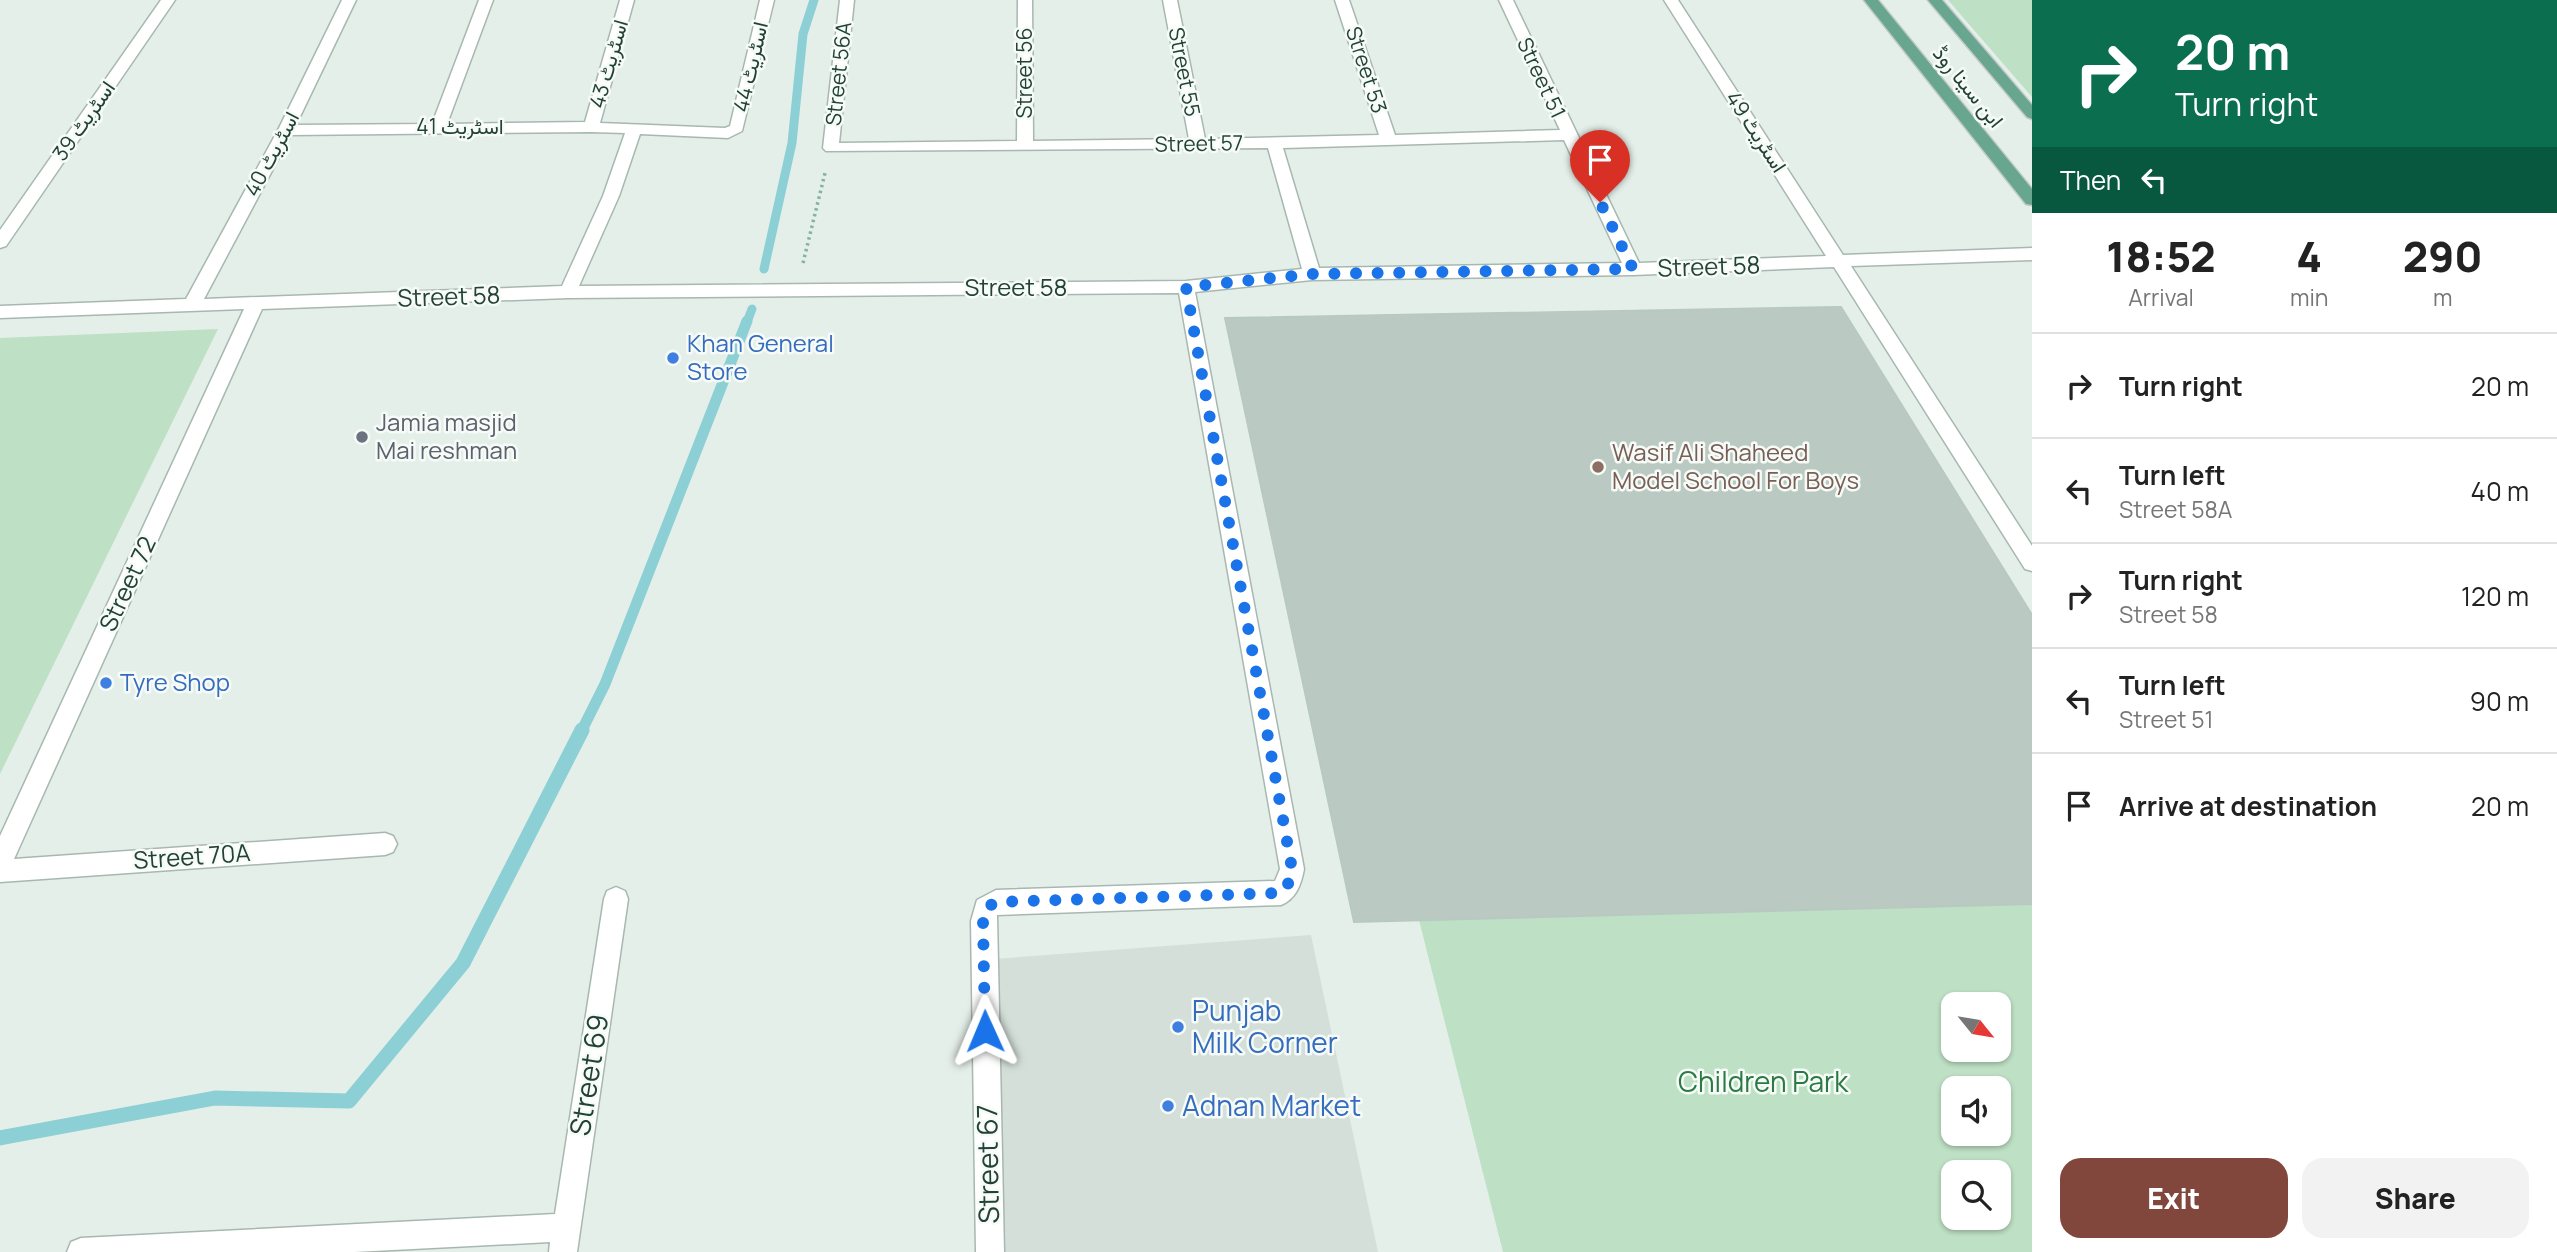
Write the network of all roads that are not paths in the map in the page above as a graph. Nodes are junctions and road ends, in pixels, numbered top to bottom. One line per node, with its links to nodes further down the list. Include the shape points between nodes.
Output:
1 (168, 0): 27 (street, اسٹریٹ 39)
2 (349, 0): 18 (street, اسٹریٹ 40)
3 (486, 0): 15 (street)
4 (627, 0): 16 (street, اسٹریٹ 43)
5 (767, 0): 19 (street, اسٹریٹ 44)
6 (847, 0): 25 (street, Street 56A)
7 (1025, 0): 24 (street, Street 56)
8 (1170, 0): 23 (street, Street 55)
9 (1342, 0): 21 (street, Street 53)
10 (1506, 0): 20 (street, Street 51)
11 (1671, 0): 29 (street, اسٹریٹ 49)
12 (1871, 0): 26 (main road, ابن سینا روڈ)
13 (1936, 0): 14 (main road, ابن سینا روڈ)
14 (2032, 114)
15 (439, 127): 16 (street, اسٹریٹ 41); 18 (street, اسٹریٹ 41)
16 (591, 127): 17 (street, اسٹریٹ 41)
17 (634, 129): 19 (street, اسٹریٹ 41); 33 (street, via 611,196)
18 (286, 130): 35 (street, اسٹریٹ 40)
19 (733, 131)
20 (1567, 135): 21 (street, Street 57); 30 (street, Street 51)
21 (1389, 141): 22 (street, Street 57)
22 (1274, 143): 23 (street, Street 57); 31 (street)
23 (1198, 144): 24 (street, Street 57)
24 (1024, 147): 25 (street, Street 57)
25 (831, 149)
26 (2032, 200)
27 (0, 242)
28 (2032, 254): 29 (street, Street 58)
29 (1841, 263): 30 (street, Street 58); 37 (street, اسٹریٹ 49)
30 (1633, 269): 31 (street, Street 58)
31 (1312, 274): 32 (street, Street 58)
32 (1186, 287): 33 (street, Street 58); 44 (street, Street 67, via 1292,869 1290,881 1281,893 996,902 986,908)
33 (568, 292): 34 (street, Street 58)
34 (255, 305): 35 (street, Street 58); 39 (street, Street 72)
35 (191, 307): 36 (street, Street 58)
36 (0, 312)
37 (2032, 563)
38 (385, 844): 40 (street, Street 70A)
39 (0, 862)
40 (0, 871)
41 (617, 899): 42 (street, Street 69)
42 (565, 1240): 43 (street)
43 (81, 1252)
44 (990, 1252)

